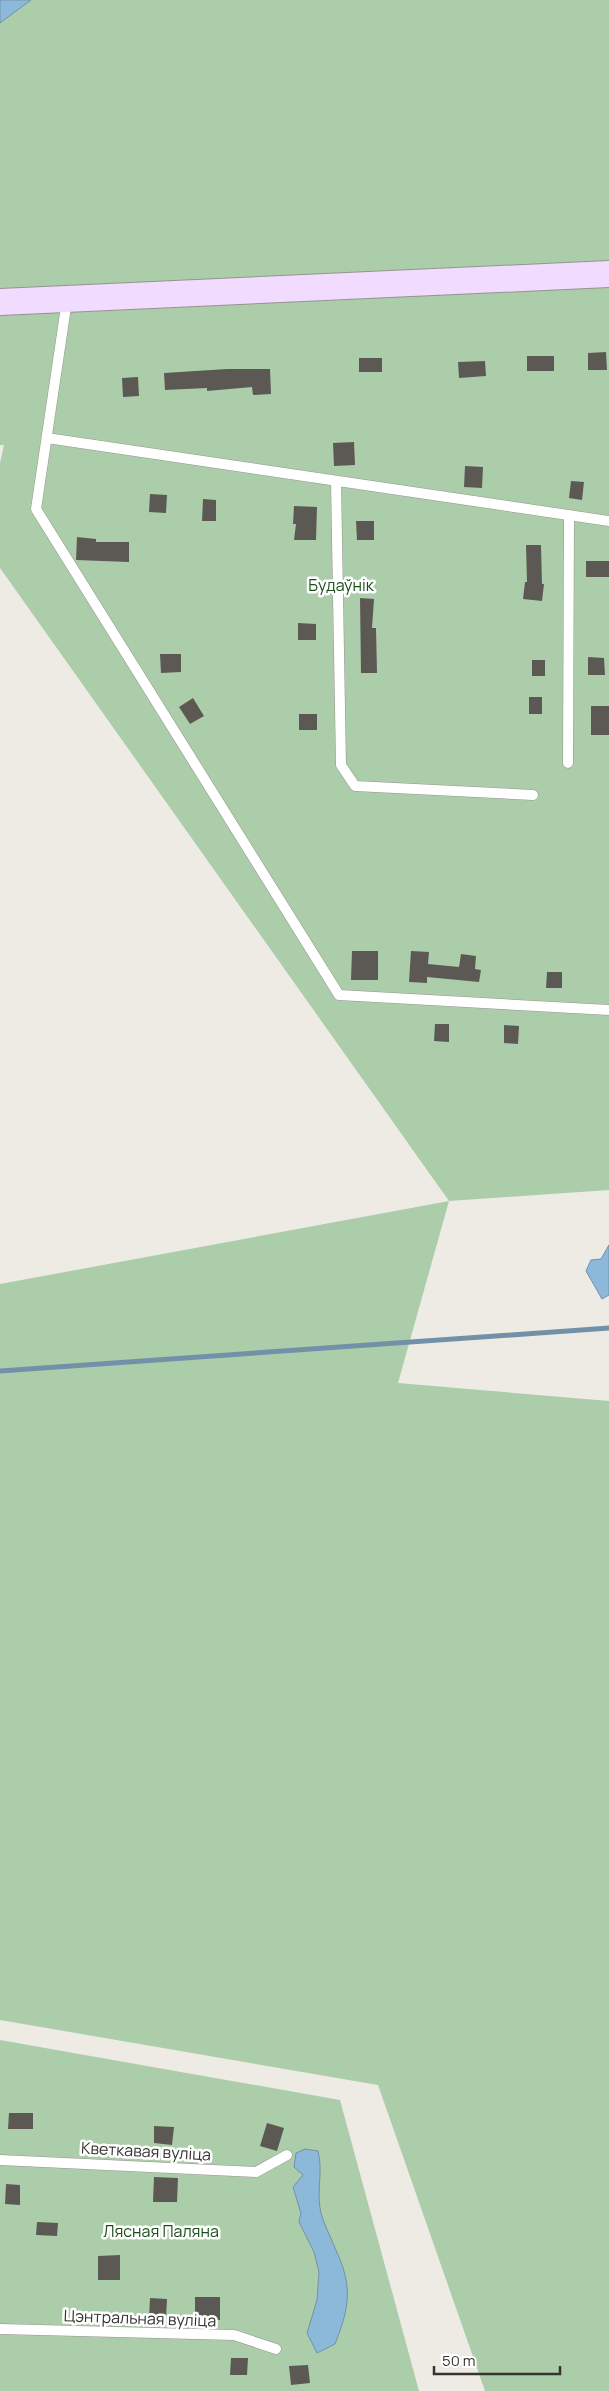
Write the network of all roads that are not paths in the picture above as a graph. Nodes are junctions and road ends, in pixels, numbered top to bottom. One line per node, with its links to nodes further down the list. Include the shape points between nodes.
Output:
1 (609, 274): 2 (street)
2 (68, 299): 3 (street); 4 (lane)
3 (0, 302)
4 (47, 438): 5 (lane); 10 (lane, via 36,508 339,995)
5 (336, 481): 6 (lane); 9 (lane, via 340,765 354,786)
6 (569, 515): 7 (lane); 8 (lane)
7 (609, 520)
8 (568, 763)
9 (533, 794)
10 (609, 1010)
11 (287, 2155): 12 (lane, Кветкавая вуліца, via 256,2172)
12 (0, 2160)
13 (0, 2329): 14 (lane, Цэнтральная вуліца, via 234,2335)
14 (276, 2349)

